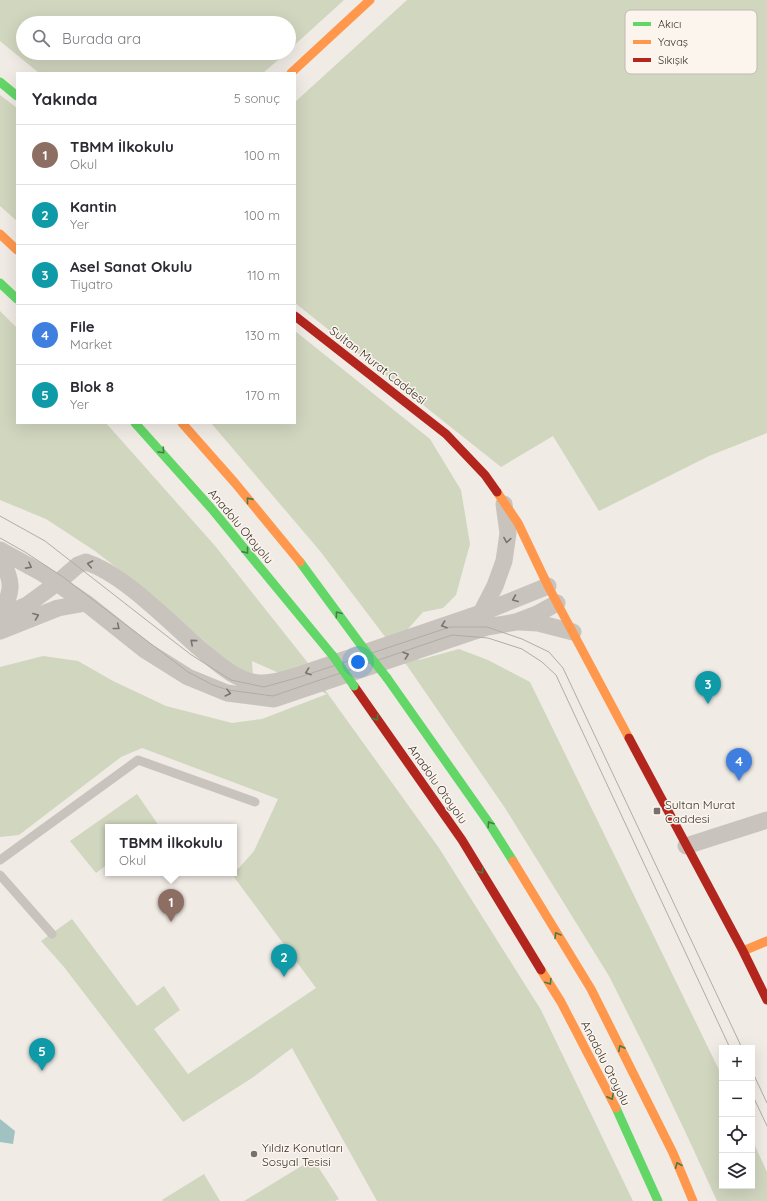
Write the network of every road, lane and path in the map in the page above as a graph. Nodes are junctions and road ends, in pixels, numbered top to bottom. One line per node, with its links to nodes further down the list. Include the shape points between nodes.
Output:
1 (370, 0): 2 (main road)
2 (292, 72)
3 (0, 82): 4 (main road)
4 (16, 95)
5 (0, 234): 6 (main road)
6 (16, 249)
7 (0, 283): 8 (main road)
8 (16, 298)
9 (296, 317): 12 (main road, Sultan Murat Caddesi, via 446,434 485,475)
10 (136, 424): 33 (main road, Anadolu Otoyolu, one-way to 33, bridge, via 226,526 333,656 462,840 561,1002 614,1104)
11 (183, 424): 34 (main road, Anadolu Otoyolu, one-way to 11, bridge, via 637,1079 591,989 490,823 387,678 299,561 235,482)
12 (503, 501): 16 (main road, Sultan Murat Caddesi, via 518,523); 19 (street, one-way to 19, via 508,533 504,561)
13 (0, 550): 15 (street, one-way to 15)
14 (0, 558): 20 (street, via 12,585)
15 (57, 583): 17 (street); 19 (street, one-way to 15, via 299,675 261,683 236,676 215,661 106,570 86,562 78,565); 20 (street, via 27,605)
16 (548, 586): 18 (main road, Sultan Murat Caddesi); 19 (street, one-way to 19)
17 (86, 603): 21 (street, one-way to 21, via 145,650 188,677 227,693 274,699 487,627); 22 (street, one-way to 17, via 58,608)
18 (557, 603): 21 (street); 23 (main road, Sultan Murat Caddesi)
19 (481, 613)
20 (0, 617)
21 (516, 622): 23 (street, via 538,623)
22 (0, 631)
23 (573, 632): 26 (main road, Sultan Murat Caddesi)
24 (255, 802): 27 (lane, via 138,760)
25 (767, 820): 26 (street)
26 (686, 846): 31 (main road)
27 (0, 860)
28 (0, 875): 29 (lane)
29 (52, 934)
30 (767, 941): 31 (main road)
31 (743, 951): 32 (main road)
32 (767, 1000)
33 (658, 1201)
34 (693, 1201)

